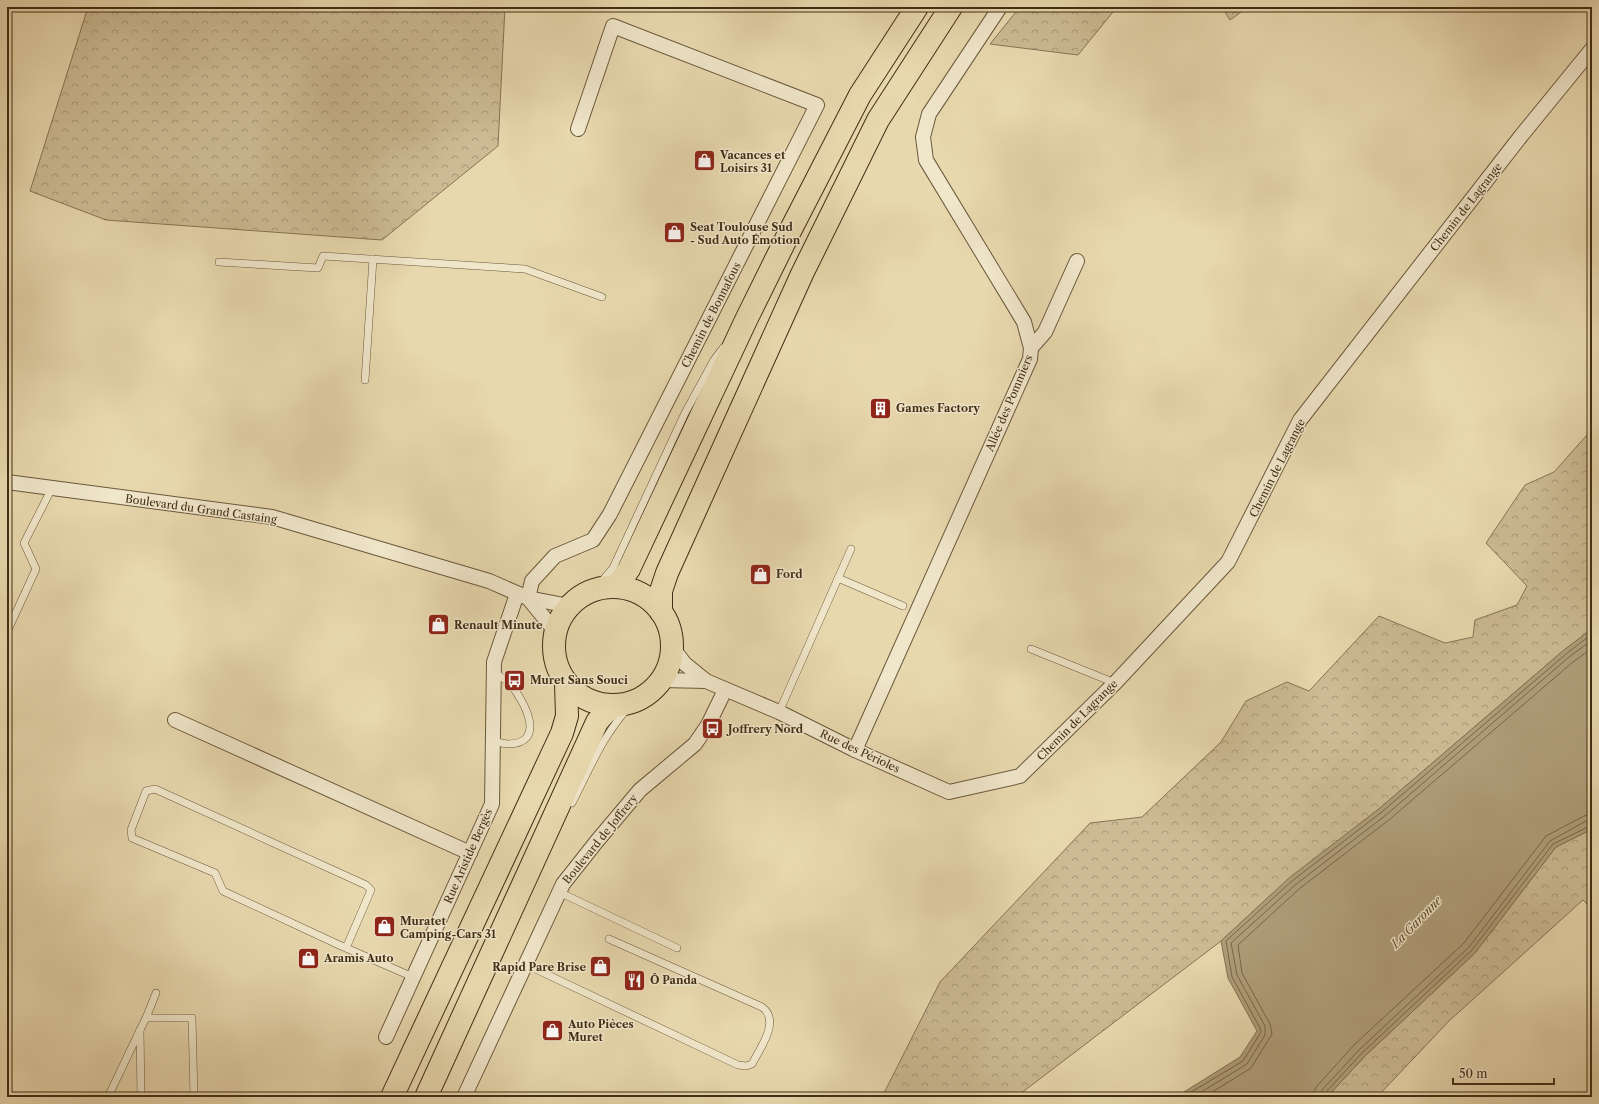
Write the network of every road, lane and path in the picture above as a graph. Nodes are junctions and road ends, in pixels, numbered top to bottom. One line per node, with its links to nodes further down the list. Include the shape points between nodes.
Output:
1 (917, 7): 10 (main road, via 860,95)
2 (951, 7): 22 (main road, via 878,120 802,274 667,572 661,591)
3 (1000, 7): 11 (street, Allée des Pommiers, via 929,114 923,137 926,160 1024,322)
4 (1592, 49): 31 (street, Chemin de Lagrange, via 1300,420 1228,562)
5 (578, 129): 19 (street, Chemin de Bonnafous, via 613,26 817,105 610,514 593,540 555,556 532,581)
6 (373, 259): 8 (lane, via 323,256 318,268); 9 (lane, via 524,269); 12 (lane)
7 (1077, 261): 11 (street, via 1045,332)
8 (219, 262)
9 (602, 297)
10 (747, 318): 17 (main road, via 629,568 620,582); 18 (lane, via 714,360 685,413 613,568)
11 (1031, 348): 37 (street, Allée des Pommiers, via 1030,359)
12 (365, 380)
13 (7, 482): 14 (street, Boulevard du Grand Castaing)
14 (52, 488): 19 (street, Boulevard du Grand Castaing, via 272,518 490,581); 24 (lane, via 24,543 36,569)
15 (851, 549): 16 (lane)
16 (838, 578): 21 (lane); 34 (lane)
17 (613, 587): 18 (main road); 22 (main road, via 640,594)
18 (591, 592): 20 (main road)
19 (523, 596): 20 (street, Boulevard du Grand Castaing); 23 (street, Boulevard du Grand Castaing); 27 (street, Rue Aristide Bergès, via 494,662)
20 (569, 606): 23 (main road)
21 (903, 606)
22 (661, 612): 25 (main road, via 671,635)
23 (555, 631): 30 (main road, via 553,649 557,667)
24 (7, 632)
25 (672, 647): 28 (main road); 29 (street, Rue des Périoles, via 685,664)
26 (1031, 649): 31 (lane)
27 (493, 673): 36 (street, Rue Aristide Bergès); 36 (lane, via 504,678 512,686 531,724 529,736 522,741 508,744)
28 (662, 680): 29 (street, Rue des Périoles); 33 (main road, via 649,693)
29 (706, 681): 32 (street, Rue des Périoles)
30 (566, 683): 33 (main road, via 580,696 596,703); 56 (main road, via 567,716 562,733)
31 (1115, 683): 38 (street, Chemin de Lagrange, via 1020,776)
32 (725, 690): 34 (street, Rue des Périoles); 43 (street, Boulevard de Joffrery, via 708,725 695,744 640,790)
33 (624, 704): 39 (lane); 41 (main road, via 604,714 597,722)
34 (779, 712): 37 (street, Rue des Périoles)
35 (175, 720): 42 (street)
36 (493, 741): 42 (street, Rue Aristide Bergès, via 492,804)
37 (856, 750): 38 (street, Rue des Périoles)
38 (949, 792)
39 (567, 812)
40 (559, 824): 41 (lane)
41 (543, 839): 57 (main road)
42 (470, 853): 48 (street, Rue Aristide Bergès)
43 (559, 892): 46 (lane); 47 (street, Boulevard de Joffrery)
44 (609, 938): 47 (lane, via 762,1007 768,1012 771,1021 768,1031 752,1064 738,1065)
45 (346, 948): 45 (lane, via 222,891 215,873 132,838 131,830 146,792 155,789 366,885 371,890); 48 (lane)
46 (677, 948)
47 (526, 964): 58 (street, Boulevard de Joffrery)
48 (413, 977): 52 (street, Rue Aristide Bergès)
49 (156, 993): 50 (lane)
50 (146, 1018): 51 (lane); 55 (lane, via 192,1018)
51 (140, 1030): 53 (lane); 54 (lane)
52 (386, 1037)
53 (108, 1097)
54 (141, 1097)
55 (194, 1097)
56 (392, 1097)
57 (426, 1097)
58 (464, 1097)

